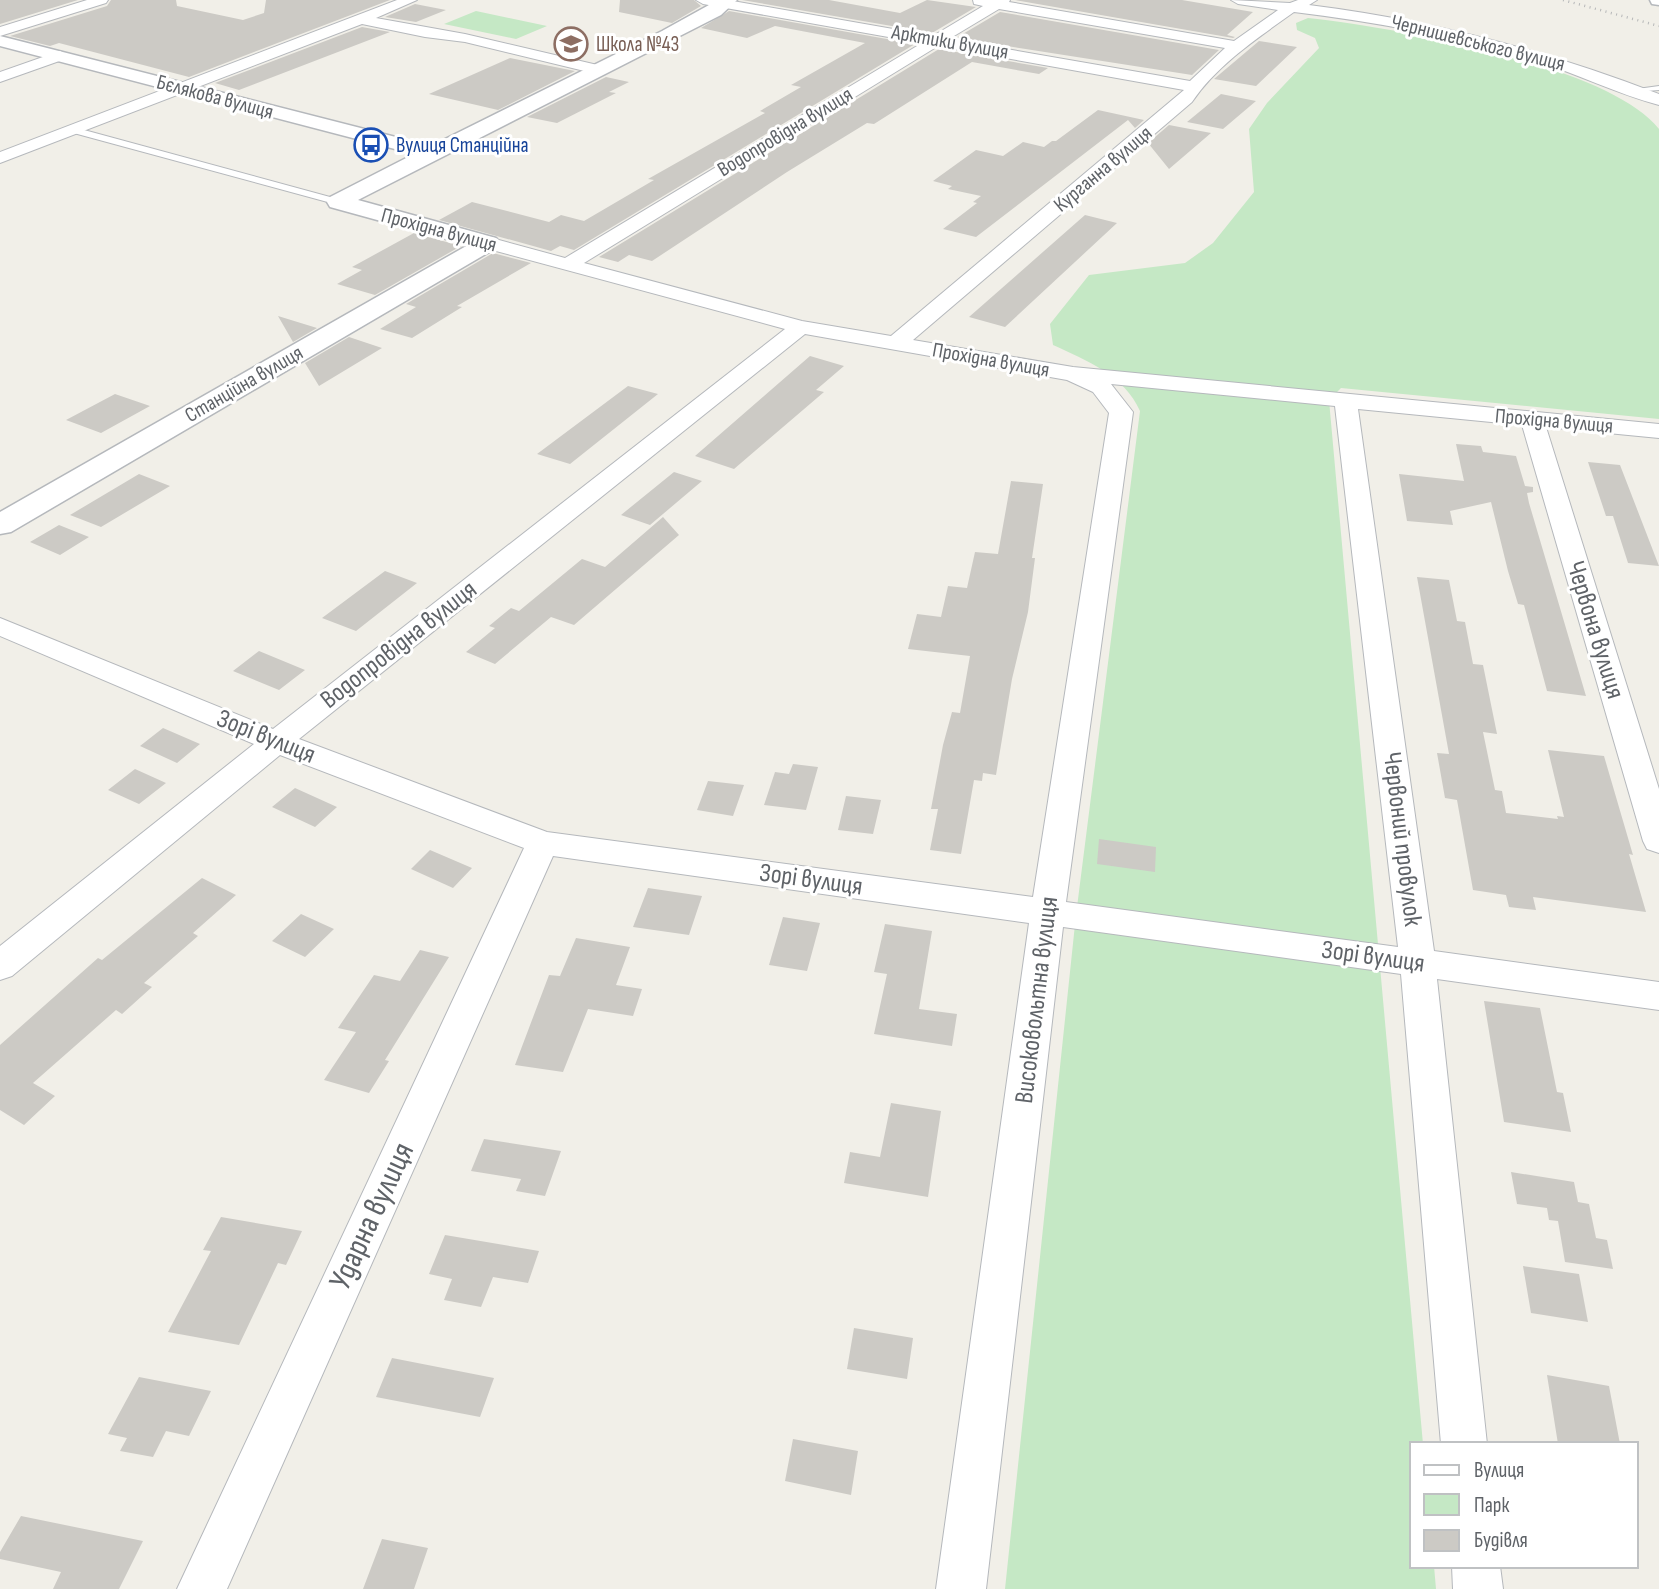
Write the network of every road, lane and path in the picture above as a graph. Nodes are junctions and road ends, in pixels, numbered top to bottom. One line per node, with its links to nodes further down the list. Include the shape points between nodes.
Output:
1 (101, 0): 11 (street)
2 (410, 0): 10 (street)
3 (703, 0): 7 (street, Арктики вулиця)
4 (971, 0): 8 (street)
5 (1238, 0): 9 (street, Чернишевського вулиця)
6 (1310, 0): 9 (street, Курганна вулиця)
7 (727, 2): 12 (street, Арктики вулиця); 16 (street)
8 (999, 2): 12 (street, Водопровідна вулиця); 14 (street)
9 (1290, 8): 14 (street, Курганна вулиця); 21 (street, Чернишевського вулиця, via 1464,35 1546,57)
10 (360, 19): 16 (street, via 478,40); 19 (street)
11 (0, 32)
12 (938, 40): 18 (street, Арктики вулиця); 28 (street, Водопровідна вулиця)
13 (0, 41): 15 (street, Бєлякова вулиця)
14 (1237, 46): 18 (street, Курганна вулиця)
15 (60, 56): 17 (street); 19 (street, Бєлякова вулиця)
16 (601, 70): 24 (street)
17 (0, 77)
18 (1196, 87): 30 (street, Курганна вулиця)
19 (181, 88): 23 (street); 24 (street, Бєлякова вулиця)
20 (1659, 88): 21 (lane)
21 (1634, 90): 22 (street, Чернишевського вулиця)
22 (1659, 100)
23 (73, 130): 25 (street); 26 (lane)
24 (431, 152): 26 (street)
25 (0, 158)
26 (338, 202): 27 (street, Прохідна вулиця)
27 (488, 243): 28 (street, Прохідна вулиця); 37 (street, Станційна вулиця)
28 (568, 264): 29 (street, Прохідна вулиця)
29 (801, 327): 30 (street, Прохідна вулиця); 39 (street, Водопровідна вулиця)
30 (896, 344): 31 (street, Прохідна вулиця)
31 (1073, 374): 32 (street, Прохідна вулиця); 34 (street, via 1101,387)
32 (1197, 387): 33 (street, Прохідна вулиця); 34 (street, via 1167,390)
33 (1346, 402): 35 (street, Прохідна вулиця); 43 (street, Червоний провулок)
34 (1121, 412): 42 (street, Високовольтна вулиця)
35 (1532, 419): 36 (street, Прохідна вулиця); 40 (street, Червона вулиця)
36 (1659, 431)
37 (0, 525)
38 (0, 626): 39 (street, Зорі вулиця)
39 (276, 742): 41 (street, Зорі вулиця); 44 (street, Водопровідна вулиця)
40 (1659, 841)
41 (543, 843): 42 (street, Зорі вулиця); 48 (street, Ударна вулиця)
42 (1048, 912): 43 (street, Зорі вулиця); 49 (street, Високовольтна вулиця)
43 (1418, 963): 45 (street, Зорі вулиця); 46 (street, Червоний провулок)
44 (0, 966)
45 (1659, 996)
46 (1464, 1442)
47 (1476, 1568): 50 (street)
48 (202, 1589)
49 (961, 1589)
50 (1478, 1589)

